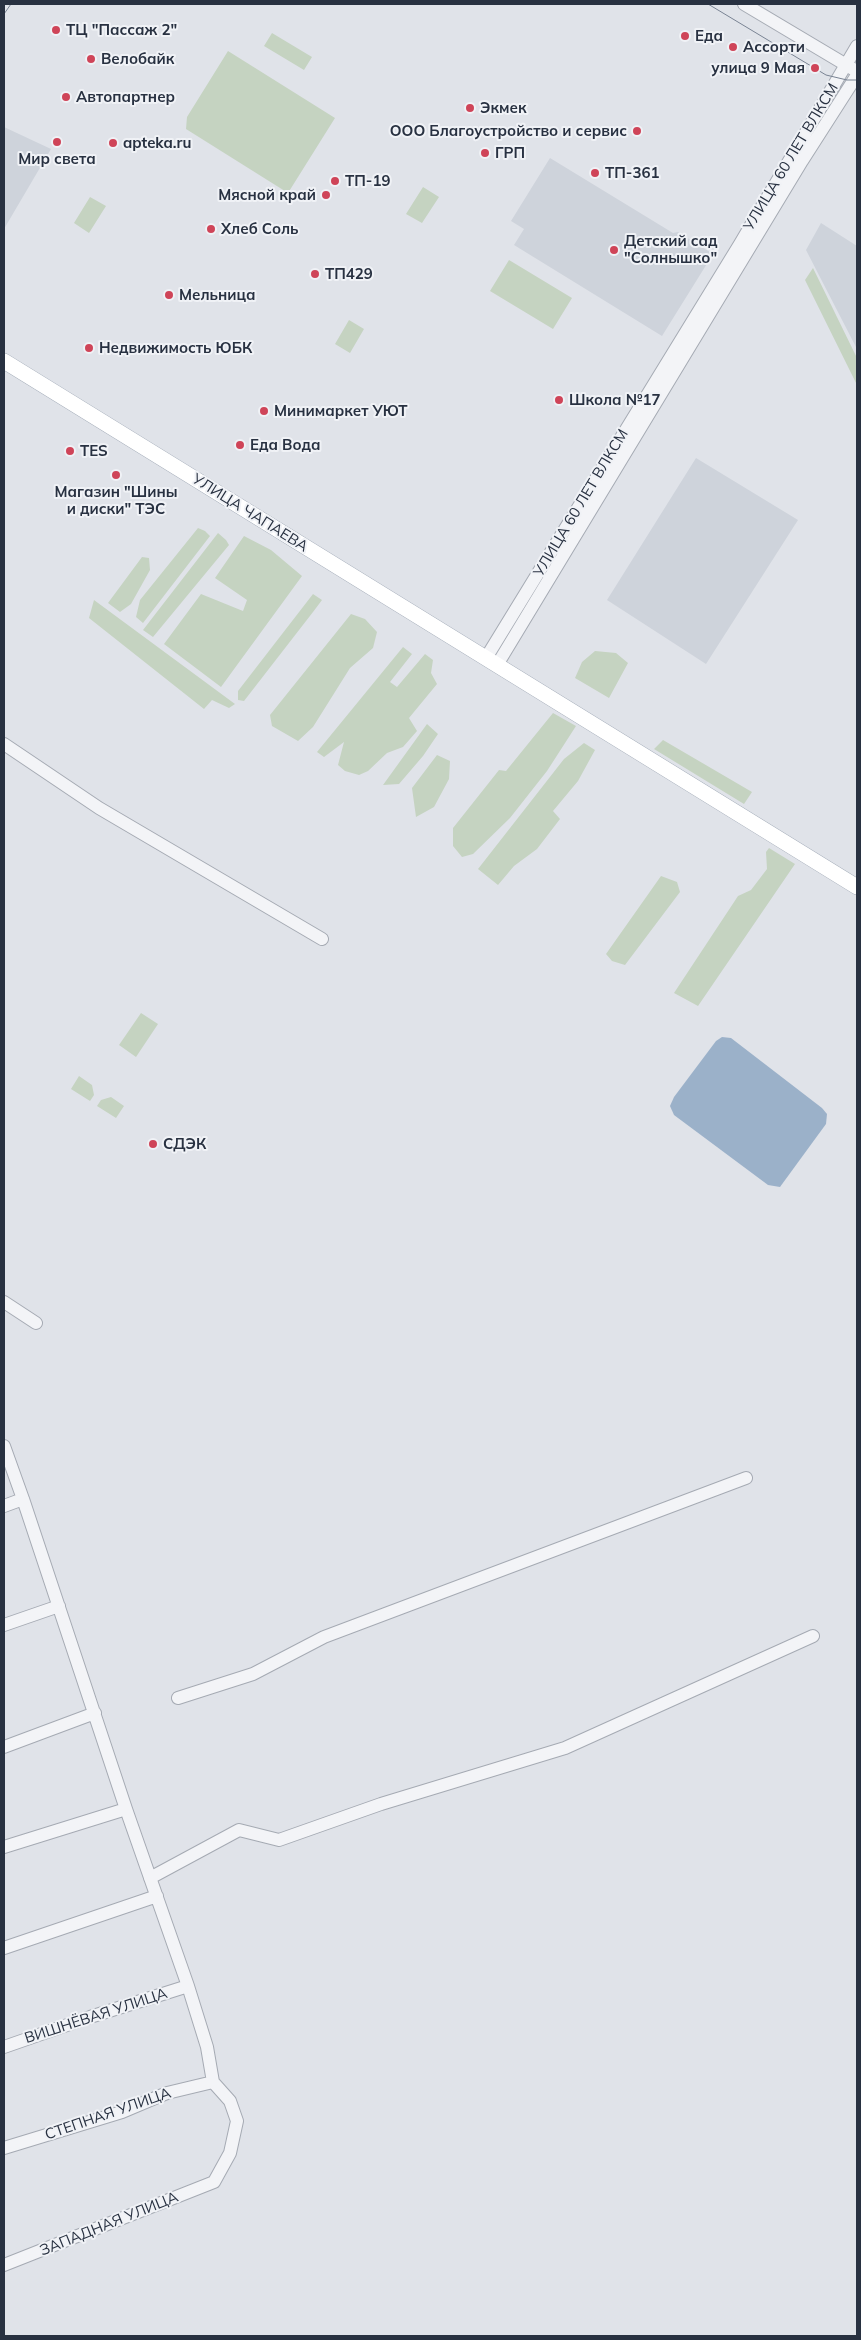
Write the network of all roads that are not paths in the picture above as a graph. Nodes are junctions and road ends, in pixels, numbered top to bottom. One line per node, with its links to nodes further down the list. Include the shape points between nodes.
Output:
1 (744, 4): 3 (street)
2 (857, 46): 3 (street, УЛИЦА 60 ЛЕТ ВЛКСМ)
3 (854, 70): 5 (street, УЛИЦА 60 ЛЕТ ВЛКСМ, via 795,172)
4 (4, 361): 5 (main road, УЛИЦА ЧАПАЕВА)
5 (491, 662): 7 (main road, УЛИЦА ЧАПАЕВА)
6 (4, 744): 8 (street, via 99,808)
7 (857, 887)
8 (322, 939)
9 (4, 1302): 10 (street)
10 (36, 1323)
11 (4, 1446): 13 (street)
12 (746, 1478): 18 (street, via 324,1637 253,1674)
13 (24, 1499): 14 (street); 15 (street)
14 (4, 1506)
15 (59, 1606): 16 (street); 19 (street)
16 (4, 1625)
17 (813, 1636): 23 (street, via 565,1748 381,1804 279,1840 239,1830)
18 (178, 1698)
19 (95, 1713): 20 (street); 21 (street)
20 (4, 1747)
21 (126, 1809): 22 (street); 23 (street)
22 (4, 1847)
23 (150, 1878): 24 (street)
24 (157, 1896): 25 (street); 26 (street)
25 (4, 1948)
26 (188, 1986): 27 (street, ВИШНЁВАЯ УЛИЦА); 28 (street, via 208,2047)
27 (4, 2047)
28 (213, 2082): 29 (street, СТЕПНАЯ УЛИЦА, via 167,2093 122,2112); 30 (street, ЗАПАДНАЯ УЛИЦА, via 230,2101 237,2121 230,2152 214,2182)
29 (4, 2148)
30 (4, 2265)

